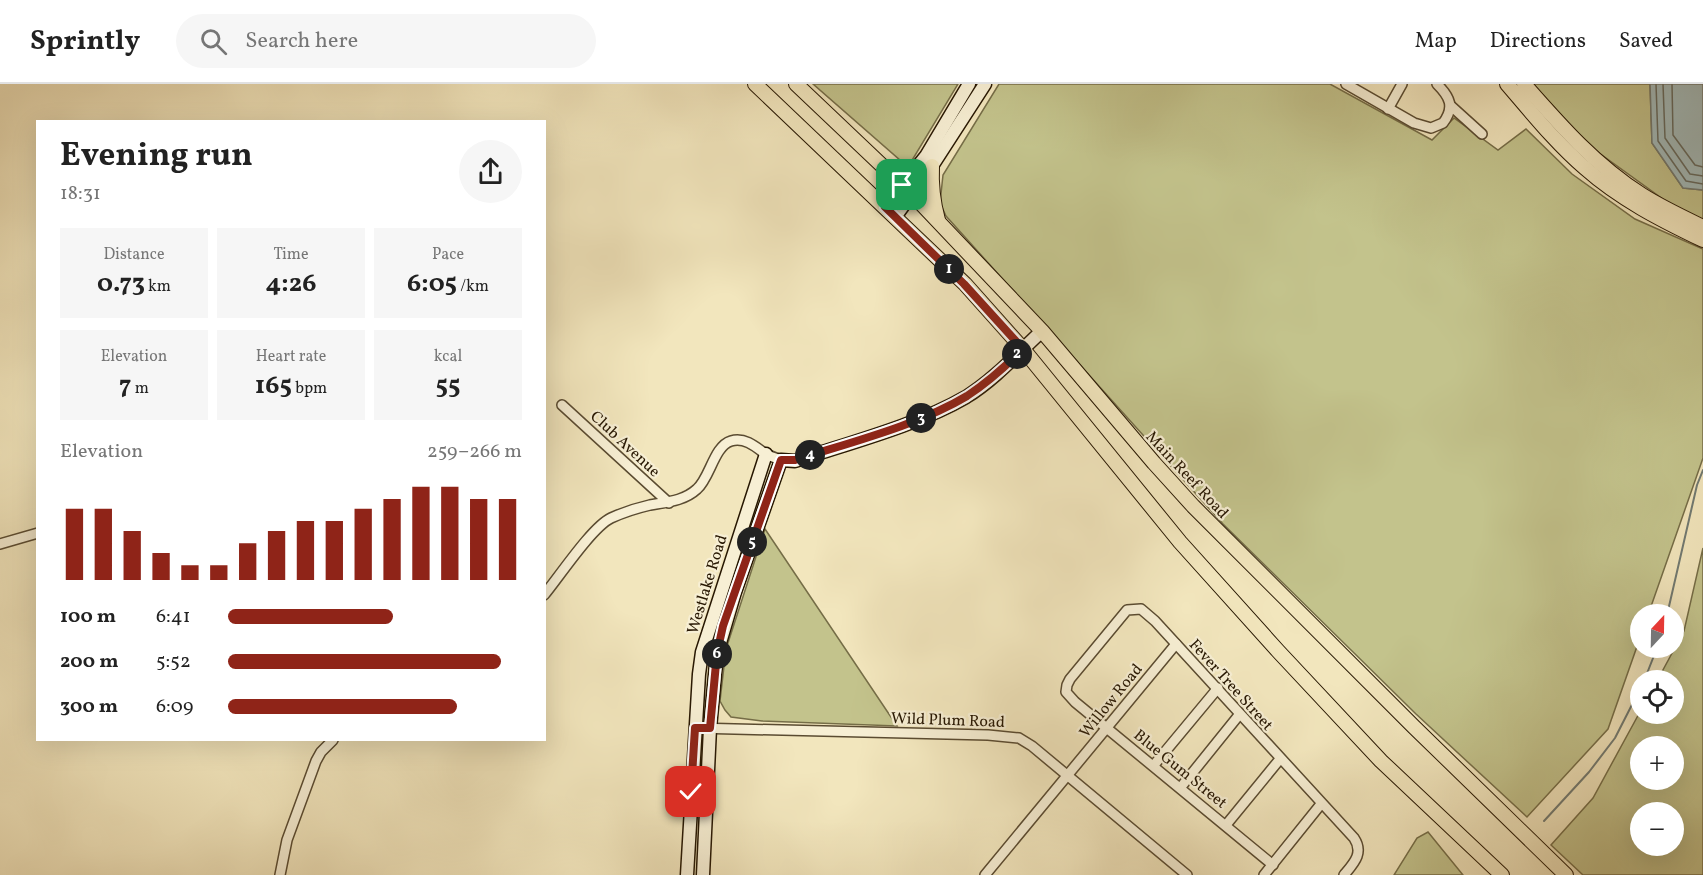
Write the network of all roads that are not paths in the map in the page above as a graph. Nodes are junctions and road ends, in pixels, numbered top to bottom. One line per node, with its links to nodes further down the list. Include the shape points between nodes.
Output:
1 (755, 84): 18 (main road)
2 (796, 84): 16 (main road, Main Reef Road)
3 (969, 84): 16 (street, via 926,156)
4 (985, 84): 15 (street)
5 (1346, 84): 13 (street)
6 (1402, 84): 13 (street)
7 (1437, 84): 11 (street)
8 (1454, 84): 11 (street)
9 (1507, 84): 21 (main road, via 1586,169 1626,199)
10 (1524, 84): 20 (main road, via 1578,144 1615,176)
11 (1445, 92): 12 (street)
12 (1451, 106): 13 (street, via 1443,123 1431,128); 14 (street)
13 (1388, 109)
14 (1482, 134)
15 (932, 166): 17 (street); 19 (main road, via 933,204)
16 (902, 185): 17 (main road, Main Reef Road); 18 (street)
17 (913, 195): 18 (street); 19 (main road, Main Reef Road)
18 (890, 212): 23 (main road)
19 (938, 221): 22 (main road, Main Reef Road)
20 (1703, 227)
21 (1703, 240)
22 (1042, 331): 23 (street); 54 (main road, Main Reef Road, via 1193,506)
23 (1023, 349): 26 (street, via 979,388 950,405 818,453); 53 (main road, via 1180,542 1278,651 1381,760)
24 (562, 405): 27 (street, Club Avenue)
25 (766, 454): 26 (street); 27 (street, via 755,445 731,441 723,446 699,488); 35 (street, Westlake Road, via 702,652)
26 (781, 460): 36 (street, via 723,626)
27 (669, 503): 30 (street, via 649,505 606,521)
28 (36, 533): 29 (street)
29 (0, 544)
30 (546, 590)
31 (1176, 644): 32 (street, Fever Tree Street); 33 (street, Fever Tree Street, via 1144,611 1127,610 1068,682); 37 (street, Willow Road)
32 (1218, 688): 34 (street, Fever Tree Street); 40 (street)
33 (1068, 696): 37 (street, Blue Gum Street)
34 (1239, 715): 39 (street, Fever Tree Street); 42 (street)
35 (695, 728): 36 (street, Wild Plum Road); 47 (street, Westlake Road)
36 (710, 728): 41 (street, Wild Plum Road, via 1013,737 1032,746); 48 (street)
37 (1106, 728): 40 (street, Blue Gum Street); 41 (street, Willow Road)
38 (332, 741): 46 (street, via 316,761 287,840)
39 (1280, 759): 43 (street, Fever Tree Street); 44 (street)
40 (1154, 765): 42 (street, Blue Gum Street)
41 (1068, 776): 49 (street, Willow Road); 50 (street, Wild Plum Road)
42 (1181, 787): 44 (street, Blue Gum Street)
43 (1321, 804): 45 (street); 52 (street, Fever Tree Street, via 1358,845 1358,856)
44 (1226, 825): 45 (street, Blue Gum Street)
45 (1273, 865): 51 (street)
46 (280, 875)
47 (687, 875)
48 (703, 875)
49 (985, 875)
50 (1187, 875)
51 (1264, 875)
52 (1344, 875)
53 (1502, 875)
54 (1566, 875)

